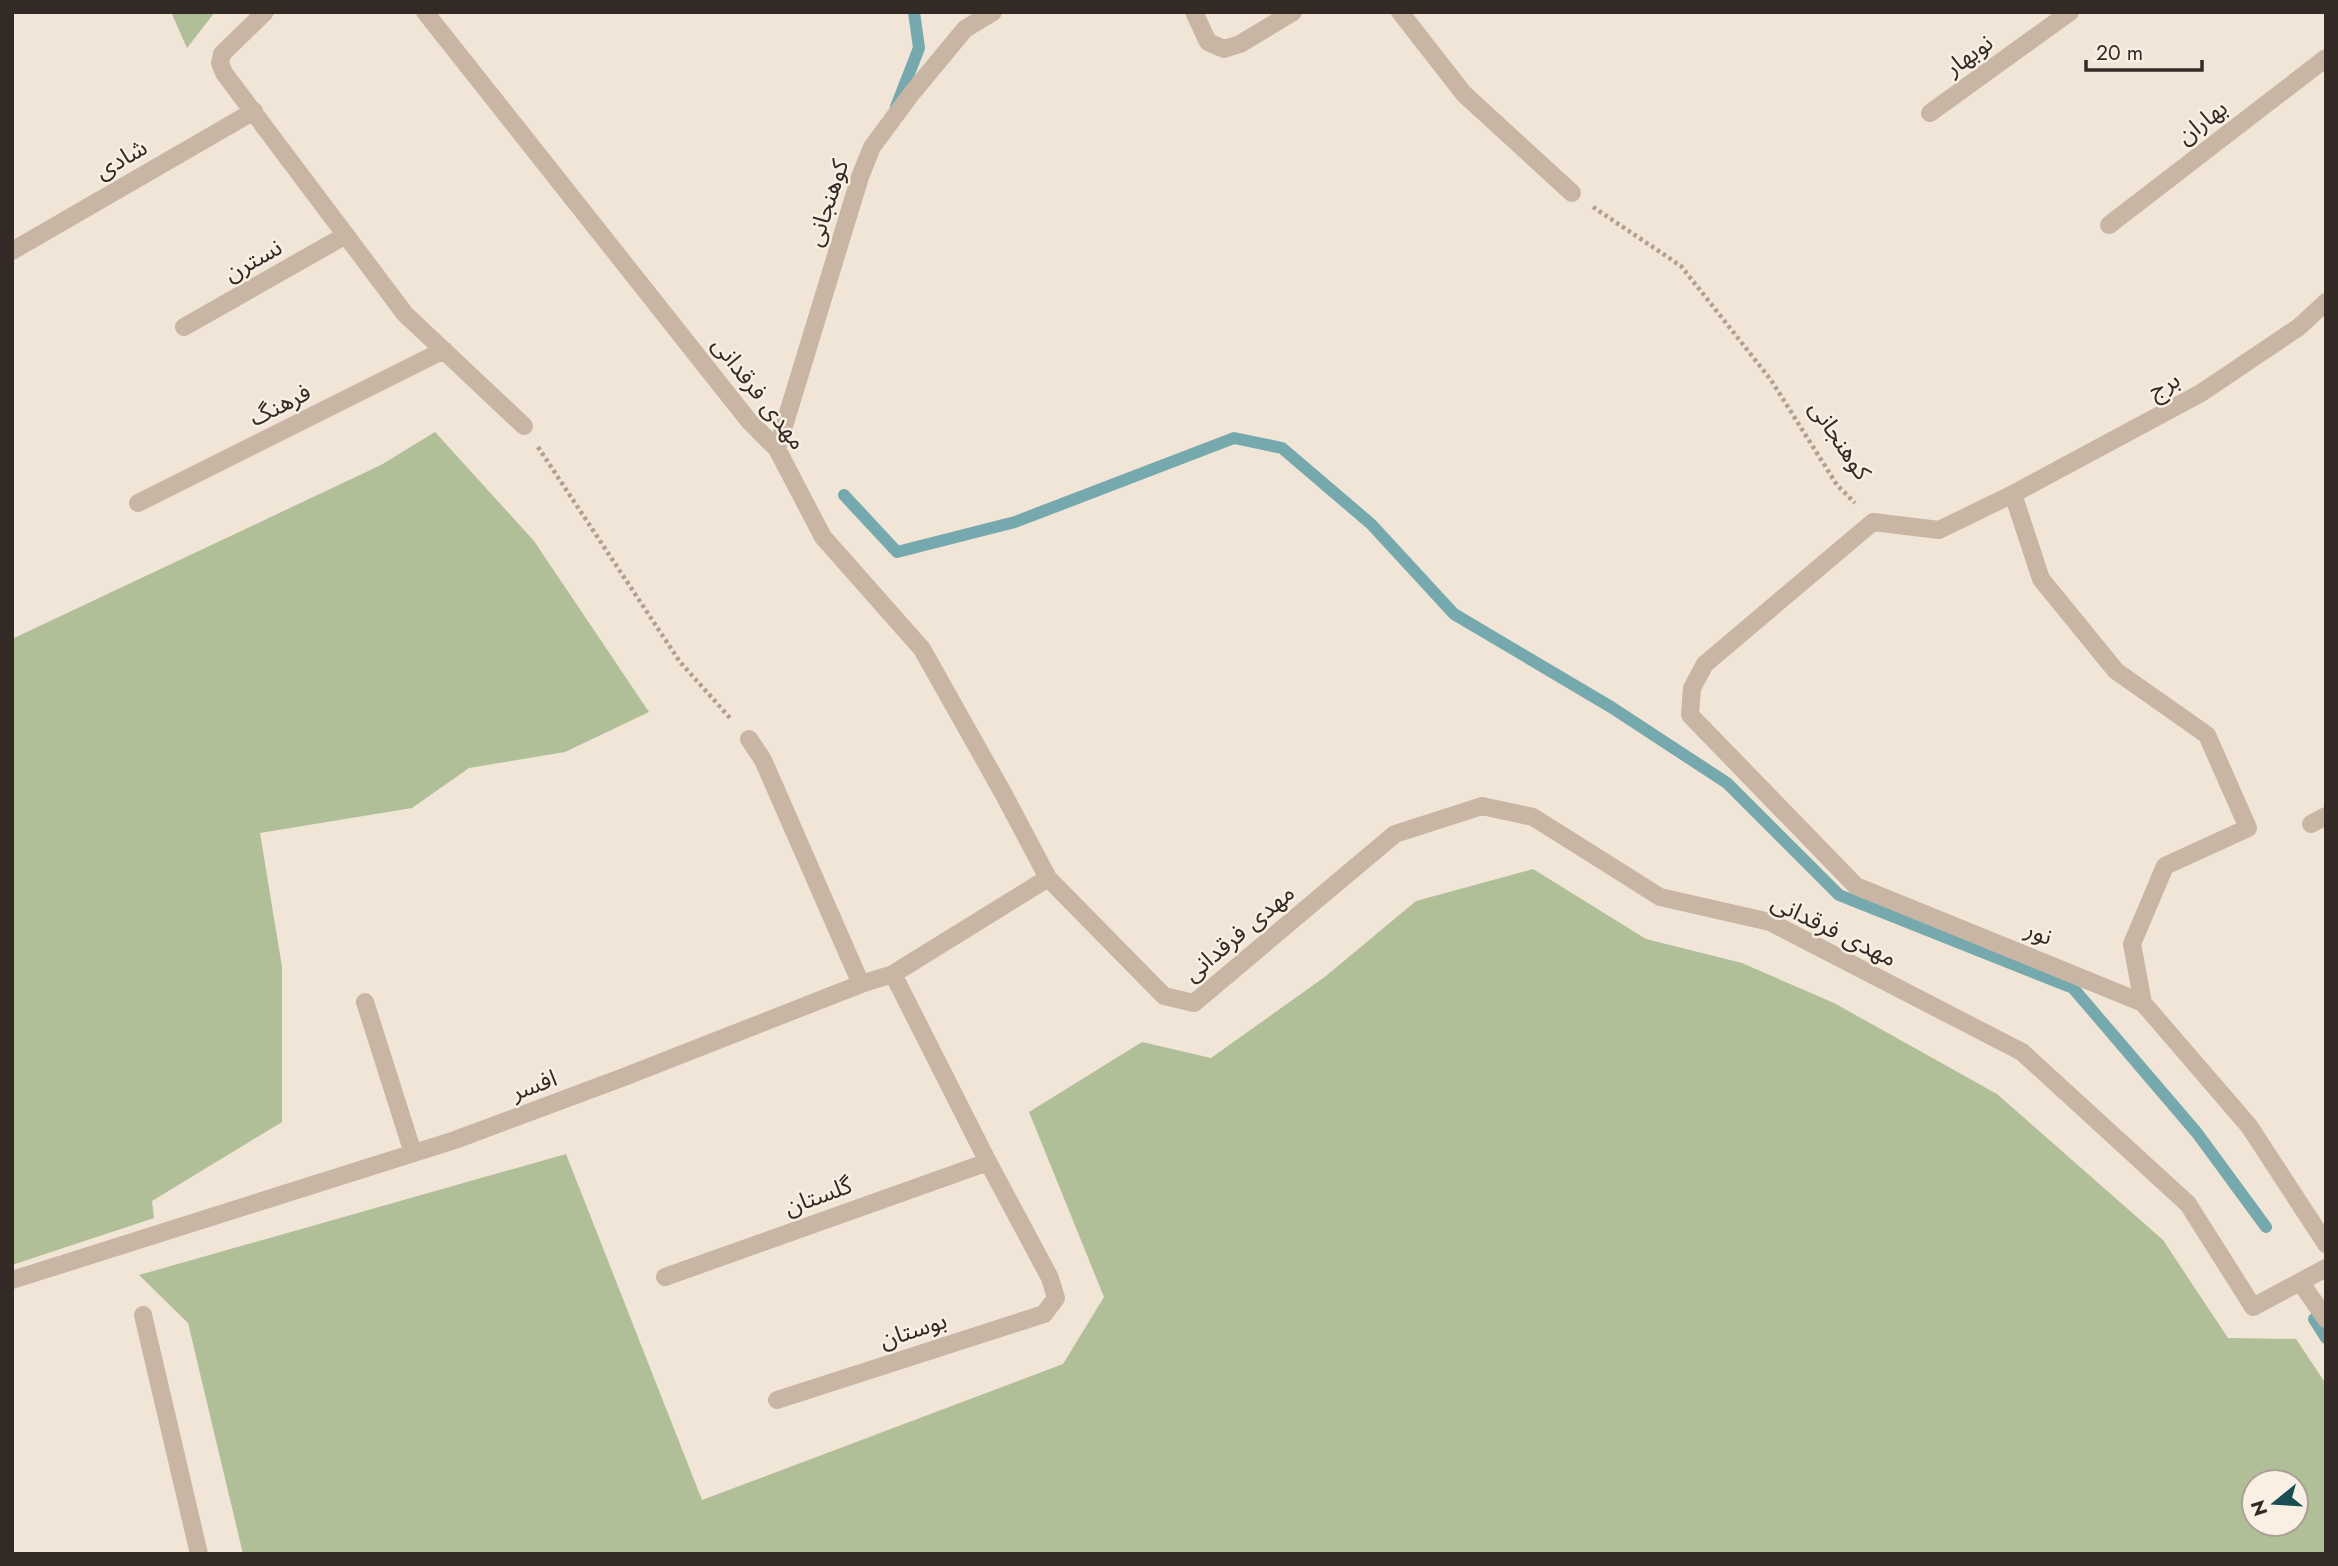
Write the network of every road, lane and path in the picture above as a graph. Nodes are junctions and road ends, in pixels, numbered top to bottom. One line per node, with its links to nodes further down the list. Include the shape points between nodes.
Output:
1 (265, 12): 9 (street, via 222,54 220,63)
2 (425, 12): 19 (street, مهدی فرقدانی, via 749,421)
3 (993, 12): 19 (street, کوهنجانی, via 965,29 872,147)
4 (1194, 12): 5 (street, via 1208,42 1224,49)
5 (1293, 12)
6 (1400, 12): 11 (street, via 1464,94)
7 (2070, 12): 10 (street, نوبهار)
8 (2326, 58): 12 (street, بهاران)
9 (254, 110): 13 (street); 14 (street, شادی)
10 (1930, 113)
11 (1572, 193): 22 (path, کوهنجانی, via 1681,266 1771,380 1837,485)
12 (2109, 225)
13 (346, 235): 16 (street, نسترن); 17 (street, via 405,314)
14 (12, 251)
15 (2326, 302): 20 (street, برج, via 2299,327 2201,393)
16 (184, 327)
17 (444, 349): 18 (street); 21 (street, فرهنگ)
18 (524, 426): 23 (path, via 680,662)
19 (777, 449): 24 (street, مهدی فرقدانی, via 823,537 922,649)
20 (2013, 494): 22 (street, via 1939,530); 28 (street, via 2041,579 2116,671 2207,735 2248,828 2165,866 2132,944)
21 (138, 503)
22 (1873, 522): 28 (street, نور, via 1705,664 1692,688 1690,715 1856,886)
23 (749, 739): 26 (street, via 763,760)
24 (1048, 877): 25 (street, افسر); 35 (street, مهدی فرقدانی, via 1164,996 1194,1003 1395,834 1482,806 1533,817 1660,897 1770,922 2022,1052 2188,1205 2253,1307)
25 (894, 974): 26 (street, افسر); 30 (street)
26 (861, 984): 29 (street, افسر)
27 (365, 1002): 29 (street)
28 (2143, 1003): 31 (street, نور, via 2249,1126)
29 (413, 1153): 34 (street, افسر)
30 (988, 1161): 33 (street, گلستان); 38 (street, بوستان, via 1050,1278 1056,1298 1044,1314)
31 (2326, 1244)
32 (2326, 1268): 35 (street)
33 (665, 1277)
34 (12, 1280)
35 (2301, 1283): 37 (street)
36 (143, 1315): 39 (street)
37 (2326, 1319)
38 (777, 1400)
39 (199, 1554)

